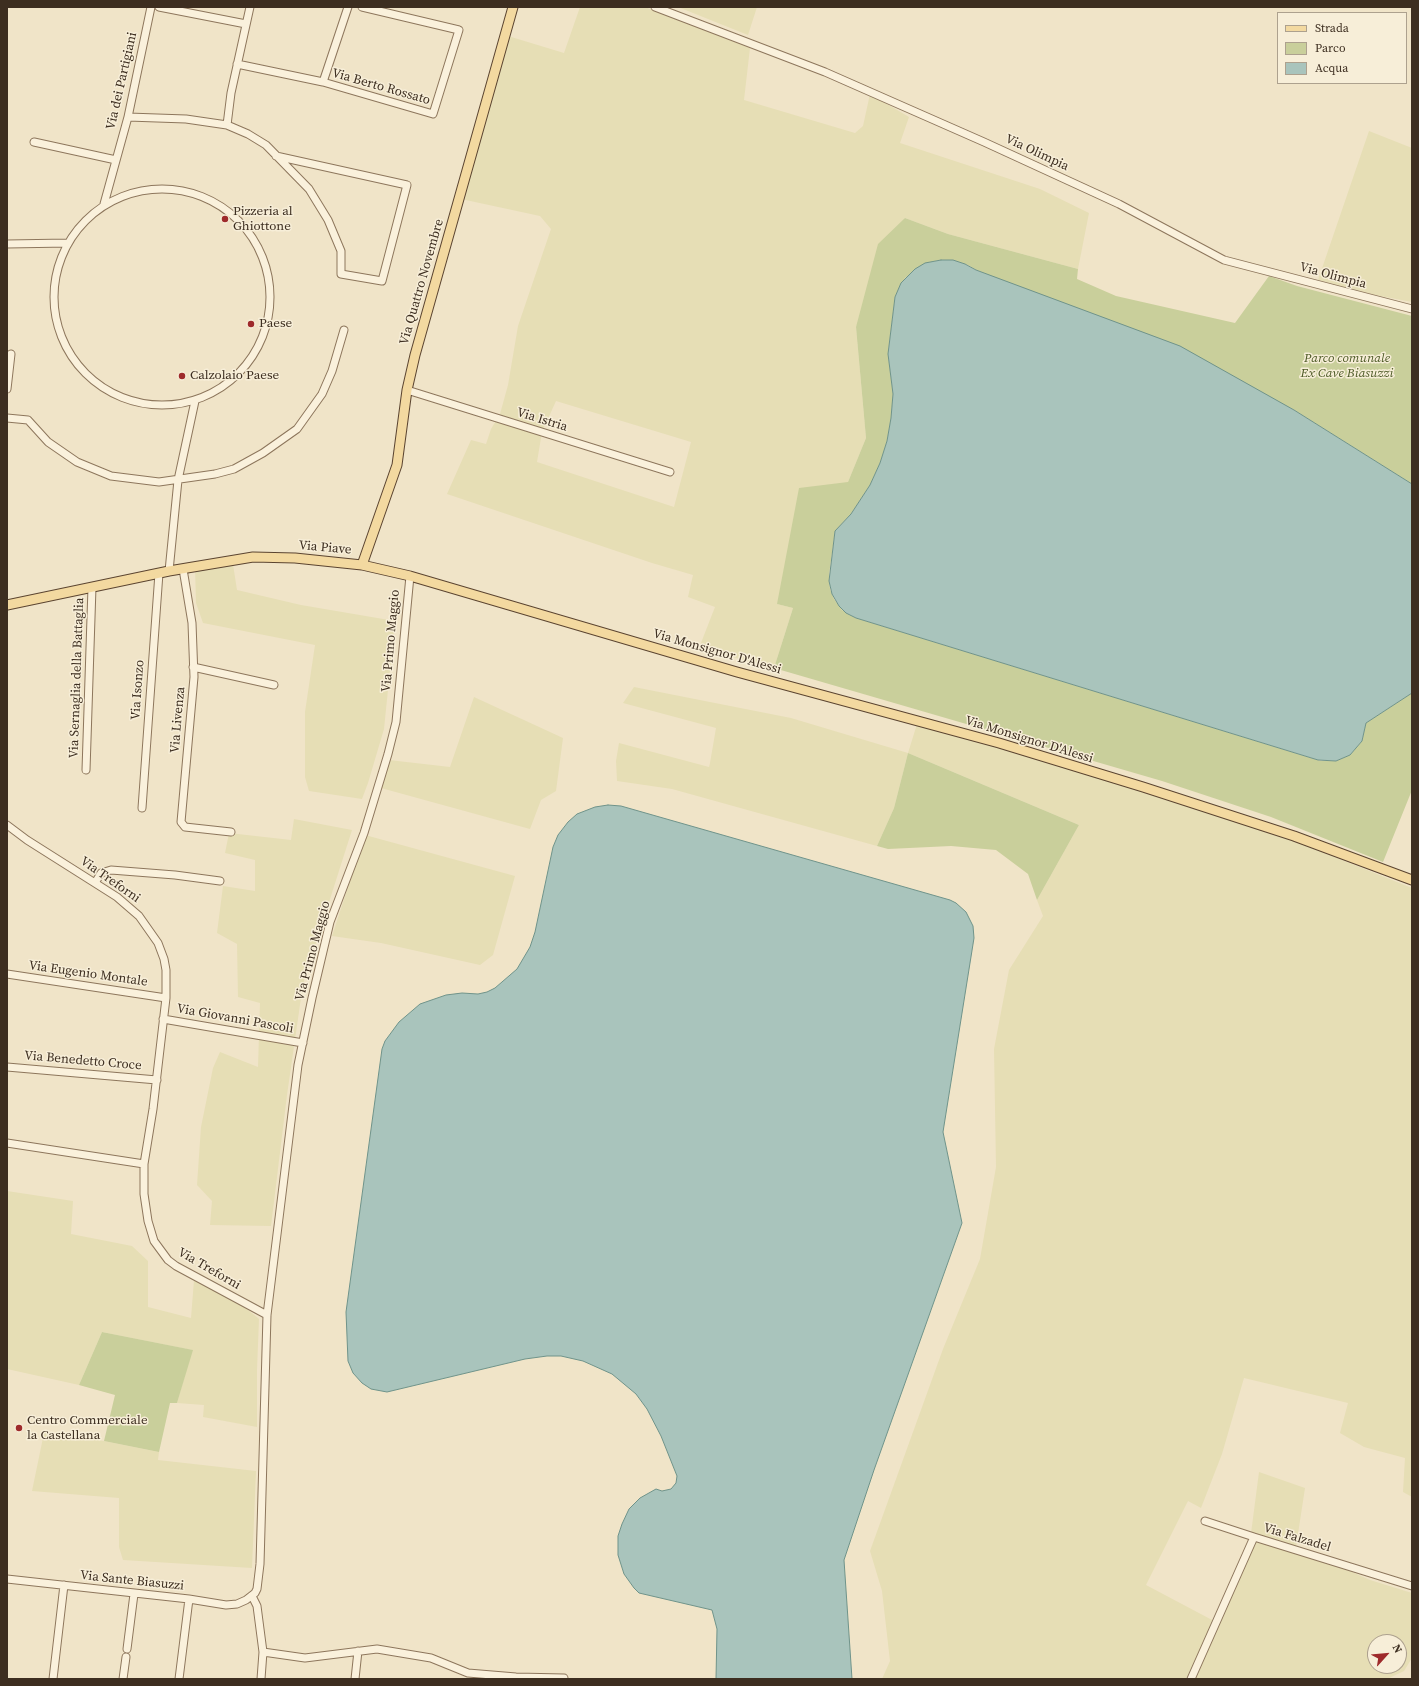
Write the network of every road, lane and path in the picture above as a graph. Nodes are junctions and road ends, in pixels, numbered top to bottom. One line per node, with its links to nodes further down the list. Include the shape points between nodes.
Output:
1 (151, 7): 11 (street, Via dei Partigiani)
2 (159, 7): 8 (street)
3 (250, 7): 8 (street)
4 (348, 7): 10 (street, Via Berto Rossato)
5 (362, 7): 10 (street, Via Berto Rossato, via 459,30 433,114)
6 (513, 7): 23 (main road, Via Quattro Novembre)
7 (656, 7): 19 (street, Via Olimpia, via 825,72 984,142 1119,204 1224,260)
8 (246, 24): 9 (street)
9 (237, 64): 10 (street, Via Berto Rossato); 12 (street)
10 (323, 82)
11 (128, 117): 12 (street, via 186,119); 15 (street, Via dei Partigiani)
12 (227, 125): 14 (street, via 260,141)
13 (34, 142): 15 (street)
14 (276, 156): 14 (street, via 309,190 328,220 341,251 341,274 382,281 407,185)
15 (116, 160): 16 (street, Via dei Partigiani)
16 (104, 204): 17 (street, via 82,224); 24 (street, via 140,190 153,188 179,189 198,194 232,213 256,242 262,254 270,279 271,298 264,337 243,370 229,383)
17 (68, 242): 18 (street); 24 (street, via 59,264 54,287 55,311 60,334 71,355 86,373 104,388 125,399 148,404 172,405)
18 (7, 244)
19 (1412, 309)
20 (344, 330): 27 (street, via 322,394 297,429 263,453 234,469)
21 (11, 354): 22 (street)
22 (7, 388)
23 (407, 390): 26 (street, Via Istria); 28 (main road, Via Quattro Novembre, via 397,465)
24 (194, 401): 27 (street)
25 (7, 418): 27 (street, via 28,420 48,442 77,462 111,476 159,482)
26 (670, 472)
27 (178, 480): 30 (street)
28 (362, 565): 29 (main road, Via Piave, via 295,558 253,557); 32 (main road, Via Piave)
29 (183, 569): 30 (main road, Via Piave); 36 (street, Via Livenza, via 192,623)
30 (169, 571): 31 (main road, Via Piave)
31 (159, 574): 33 (main road, Via Piave); 39 (street, Via Isonzo)
32 (410, 576): 35 (main road, Via Piave); 48 (street, Via Primo Maggio, via 396,722 364,833 330,922)
33 (92, 587): 34 (main road, Via Piave); 38 (street, Via Sernaglia della Battaglia)
34 (7, 605)
35 (634, 642): 42 (main road, Via Monsignor D'Alessi, via 999,743 1143,787 1294,836)
36 (193, 667): 37 (street); 41 (street, Via Livenza, via 181,822 185,827)
37 (274, 685)
38 (86, 770)
39 (142, 808)
40 (7, 825): 44 (street, Via Treforni)
41 (231, 832)
42 (1412, 880)
43 (220, 881): 44 (street, via 110,870 101,873)
44 (95, 882): 46 (street, Via Treforni, via 140,916 150,929 164,958)
45 (7, 974): 46 (street, Via Eugenio Montale)
46 (166, 998): 47 (street, Via Treforni)
47 (163, 1019): 48 (street, Via Giovanni Pascoli); 50 (street, Via Treforni)
48 (303, 1043): 53 (street, Via Primo Maggio)
49 (7, 1067): 50 (street, Via Benedetto Croce)
50 (156, 1080): 52 (street, Via Treforni)
51 (7, 1144): 52 (street)
52 (144, 1164): 53 (street, Via Treforni, via 144,1194 148,1221 154,1241 162,1253 176,1266)
53 (267, 1315): 60 (street, via 260,1564 257,1589)
54 (1205, 1520): 55 (street)
55 (1254, 1537): 58 (street, Via Falzadel); 73 (street, Via Falzadel)
56 (7, 1579): 57 (street, Via Sante Biasuzzi)
57 (64, 1585): 59 (street, Via Sante Biasuzzi); 68 (street)
58 (1412, 1586)
59 (134, 1594): 61 (street, Via Sante Biasuzzi); 62 (street)
60 (252, 1596): 61 (street, Via Sante Biasuzzi, via 242,1603 226,1605); 64 (street, via 257,1606)
61 (189, 1599): 70 (street)
62 (127, 1649)
63 (358, 1651): 64 (street, via 305,1658); 66 (street, via 377,1649 418,1655); 72 (street)
64 (263, 1652): 71 (street)
65 (126, 1657): 69 (street)
66 (479, 1676): 67 (street)
67 (564, 1678)
68 (53, 1679)
69 (123, 1679)
70 (179, 1679)
71 (261, 1679)
72 (356, 1679)
73 (1191, 1679)

